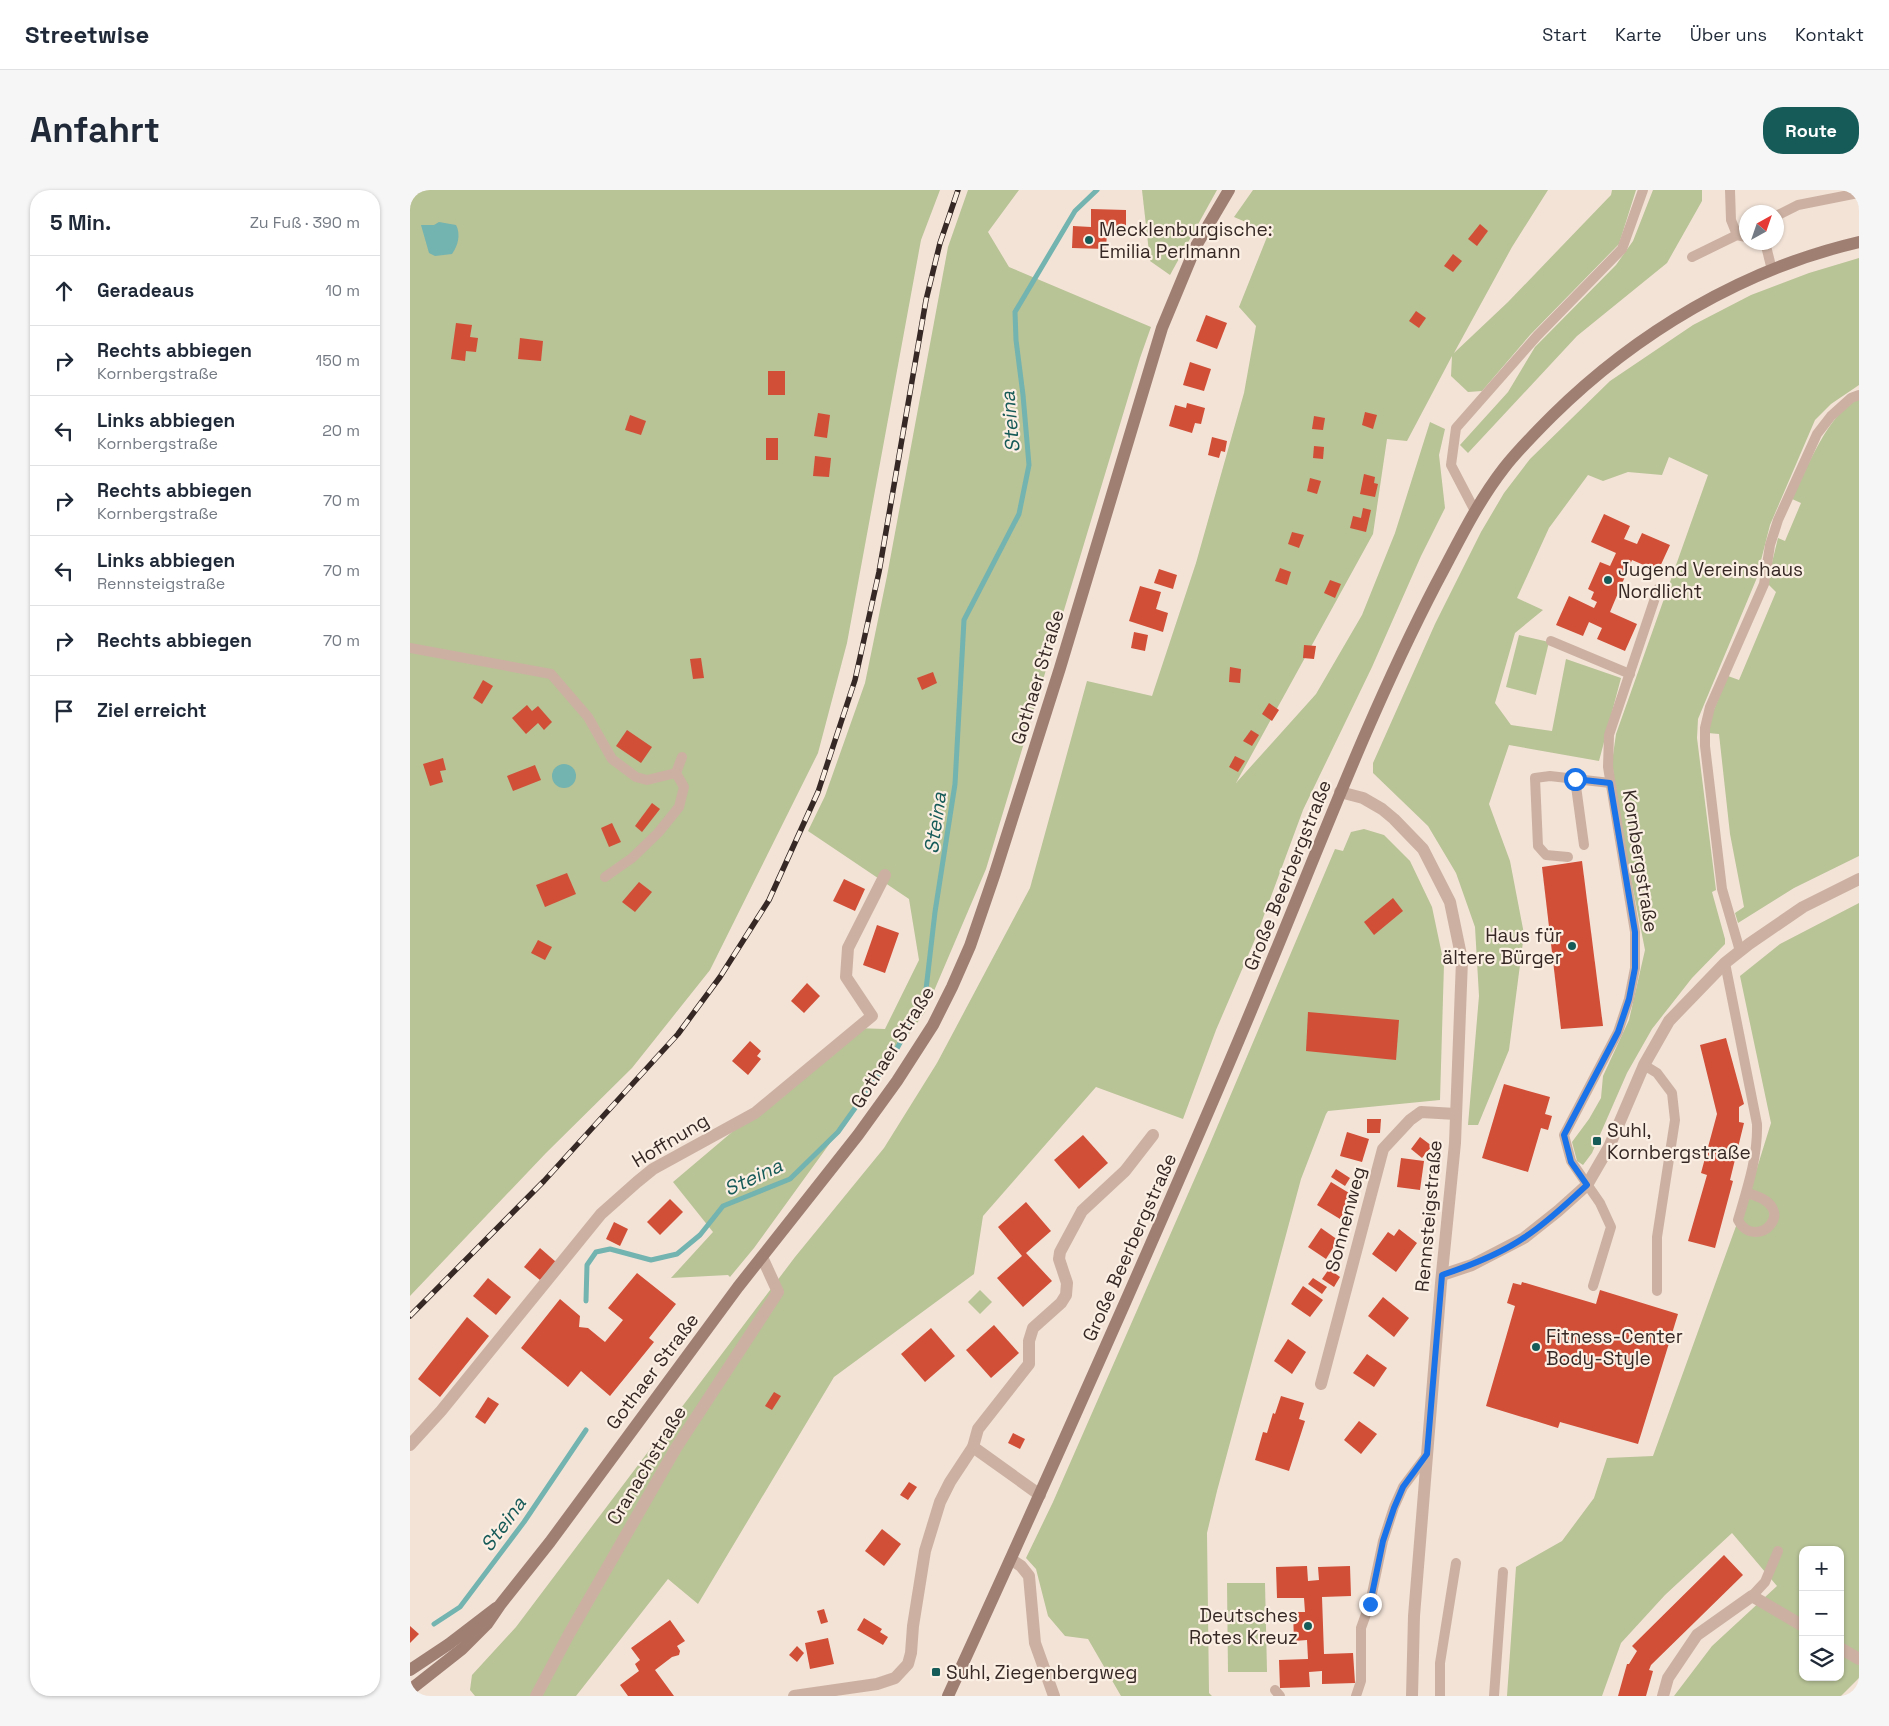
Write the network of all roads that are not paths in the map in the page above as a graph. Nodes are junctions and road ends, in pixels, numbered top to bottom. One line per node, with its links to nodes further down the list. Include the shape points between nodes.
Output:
1 (1228, 190): 35 (main road, Gothaer Straße, via 1196,246 1162,328 1018,800 973,937 952,987 933,1025 897,1080)
2 (1643, 190): 13 (lane, via 1622,249 1536,336 1456,428 1451,465)
3 (1730, 190): 6 (lane, via 1731,220)
4 (1859, 193): 5 (lane, via 1798,205)
5 (1784, 212)
6 (1739, 232)
7 (1739, 237): 10 (lane)
8 (1859, 242): 11 (main road, Große Beerbergstraße)
9 (1767, 250): 11 (lane)
10 (1692, 258)
11 (1772, 270): 13 (main road, Große Beerbergstraße, via 1737,284 1699,305 1606,366 1529,440 1505,467)
12 (1859, 394): 28 (lane, via 1831,416 1813,443 1778,520 1770,544 1764,584 1710,707 1707,721 1705,746 1722,889)
13 (1475, 511): 22 (main road, Große Beerbergstraße, via 1410,634)
14 (1658, 589): 17 (lane, Kornbergstraße)
15 (1551, 641): 17 (lane)
16 (410, 648): 19 (lane, via 552,674 588,717 612,759 636,777 647,780)
17 (1630, 674): 21 (lane, Kornbergstraße, via 1609,734)
18 (682, 757): 19 (lane)
19 (676, 773): 26 (lane, via 684,787 680,807 632,858)
20 (1575, 779): 21 (lane); 23 (lane); 24 (lane, via 1534,778 1538,846 1546,855)
21 (1610, 783): 33 (lane, Kornbergstraße, via 1635,932 1635,968 1618,1032 1564,1135 1571,1162)
22 (1340, 792): 31 (street, Rennsteigstraße, via 1363,798 1394,819 1423,849 1450,902 1462,960); 43 (main road, Große Beerbergstraße, via 1203,1126)
23 (1584, 846)
24 (1568, 856)
25 (885, 875): 40 (street, Hoffnung, via 848,948 846,977 872,1016 755,1112 653,1169 601,1214 441,1412)
26 (605, 877)
27 (1859, 879): 28 (street, via 1803,907)
28 (1740, 951): 29 (street)
29 (1725, 963): 30 (street, via 1669,1021); 34 (lane, via 1757,1124 1758,1140)
30 (1644, 1065): 33 (street, via 1610,1147); 38 (lane, via 1657,1073 1672,1093 1674,1120 1657,1237)
31 (1456, 1114): 36 (street, Rennsteigstraße); 39 (street, Sonnenweg, via 1422,1112 1383,1149)
32 (1153, 1136): 41 (street, via 1125,1171 1082,1211 1060,1252 1059,1259 1067,1283 1066,1295 1032,1328 1029,1364 985,1418)
33 (1587, 1185): 36 (street, via 1524,1238 1472,1265); 37 (lane, Kornbergstraße, via 1612,1227)
34 (1746, 1193)
35 (762, 1257): 49 (main road, Gothaer Straße); 55 (street, Cranachstraße, via 778,1292 676,1448)
36 (1442, 1275): 42 (street, Rennsteigstraße)
37 (1593, 1286)
38 (1657, 1291)
39 (1321, 1384)
40 (410, 1445)
41 (972, 1447): 43 (street); 56 (street, via 950,1482 930,1531 908,1664 895,1678 877,1684)
42 (1427, 1454): 59 (lane, via 1403,1487 1383,1541 1370,1604 1361,1628 1361,1681); 60 (street, Rennsteigstraße, via 1414,1616)
43 (1040, 1495): 45 (main road, Große Beerbergstraße)
44 (1778, 1551): 48 (lane, via 1765,1582)
45 (1012, 1560): 57 (main road, Große Beerbergstraße); 58 (street, via 1029,1576 1035,1643)
46 (1456, 1563): 61 (lane, via 1440,1663)
47 (1503, 1572): 62 (lane)
48 (1752, 1596): 50 (street); 63 (street, via 1697,1635 1668,1678)
49 (500, 1605): 53 (main road); 54 (main road, Gothaer Straße, via 462,1650)
50 (1799, 1624)
51 (1844, 1650): 52 (street)
52 (1859, 1659)
53 (410, 1670)
54 (410, 1690)
55 (536, 1696)
56 (794, 1696)
57 (948, 1696)
58 (1054, 1696)
59 (1356, 1696)
60 (1412, 1696)
61 (1440, 1696)
62 (1494, 1696)
63 (1663, 1696)

